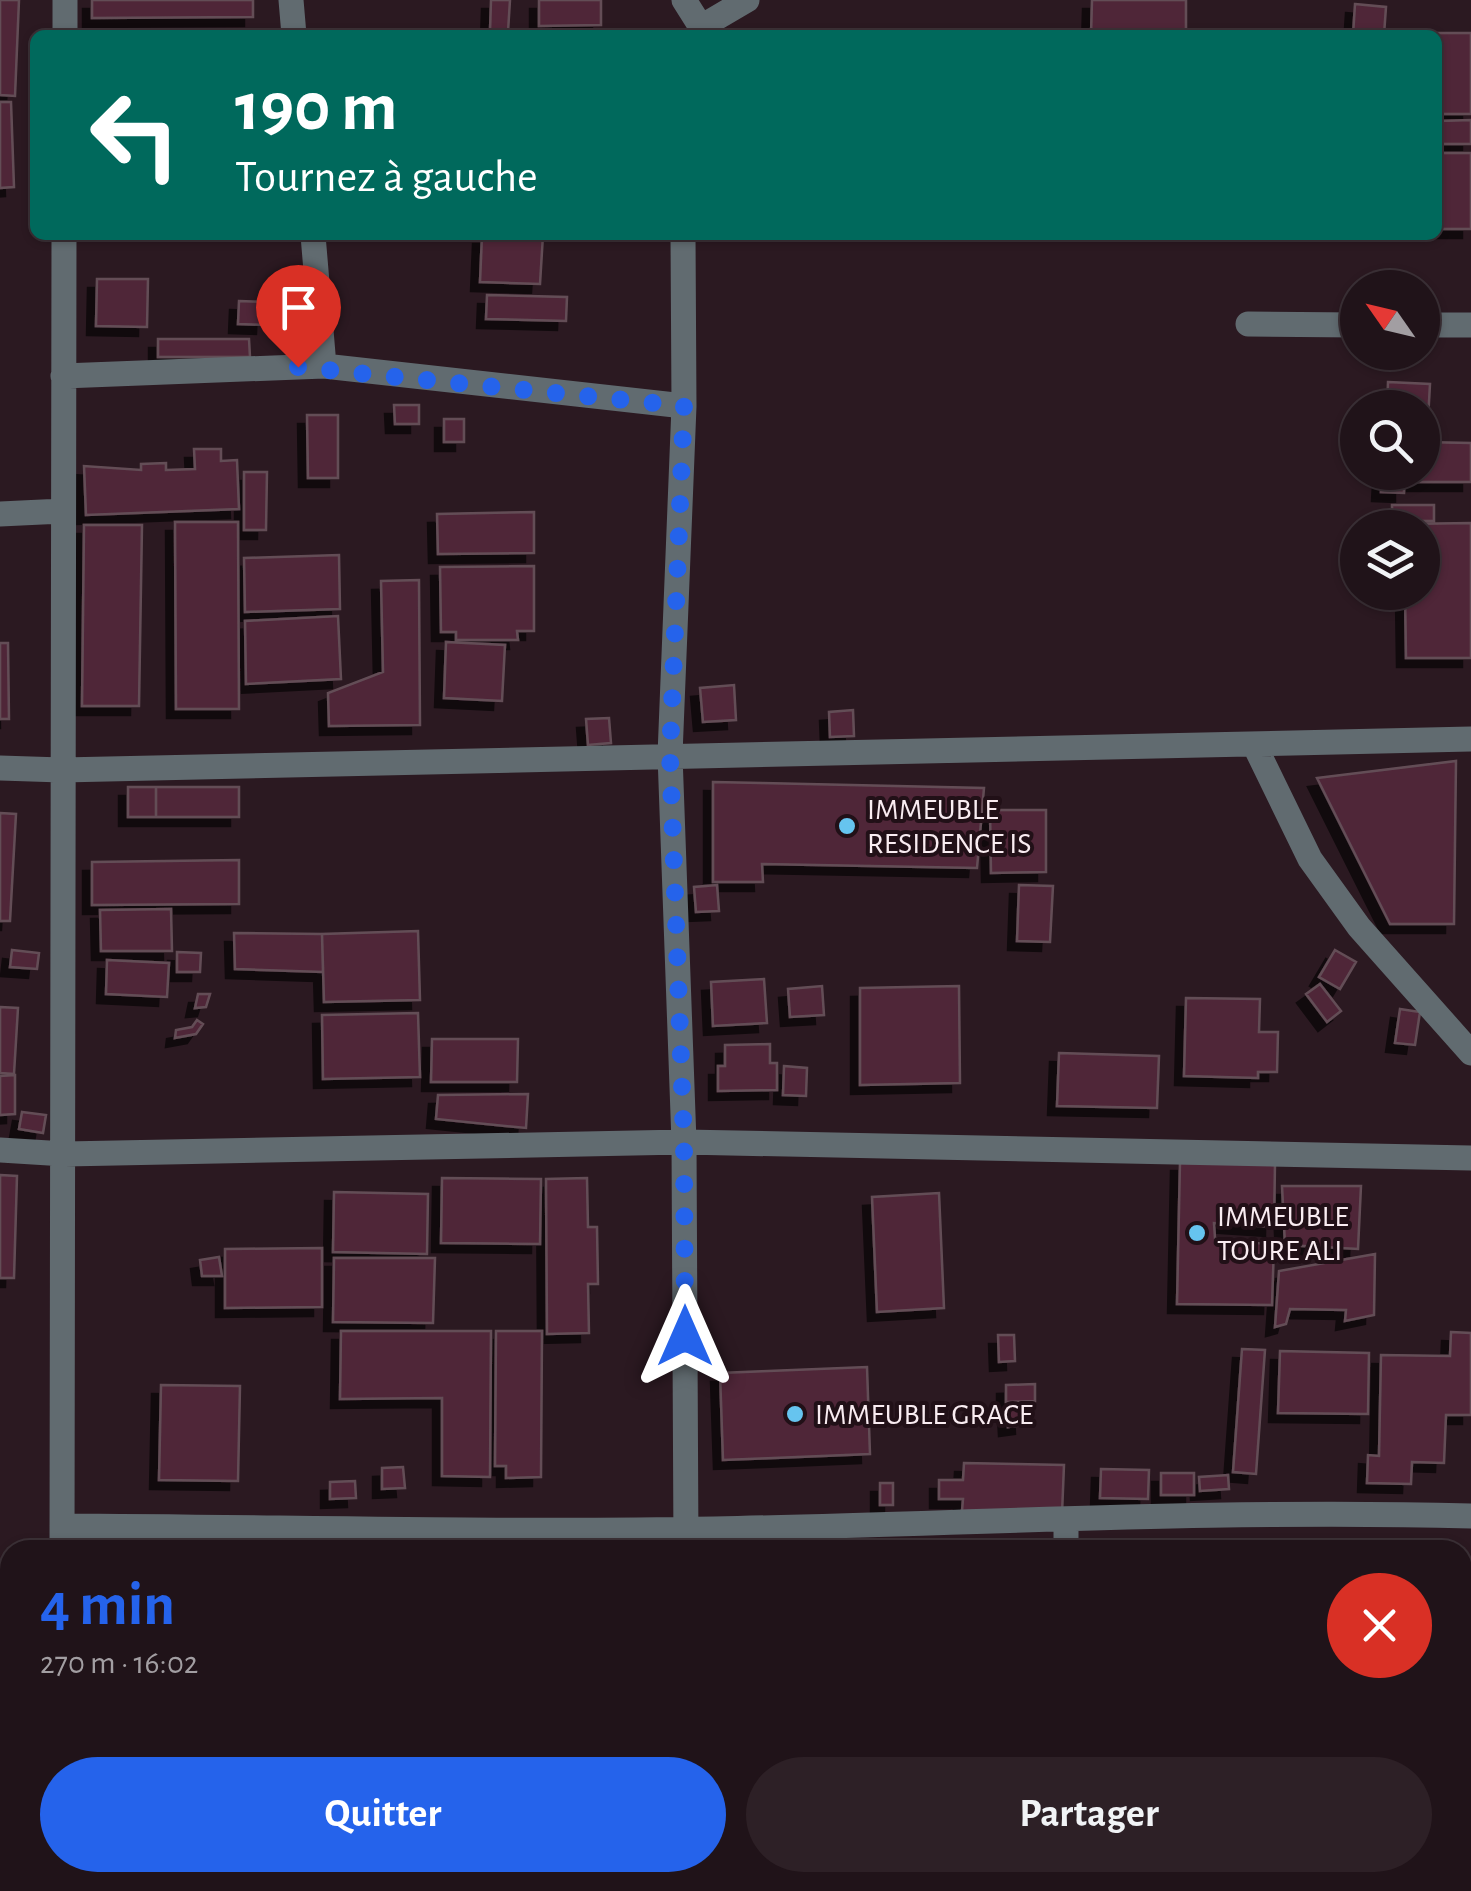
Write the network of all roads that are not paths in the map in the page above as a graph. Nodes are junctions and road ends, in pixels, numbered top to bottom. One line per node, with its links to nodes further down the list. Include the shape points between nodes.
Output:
1 (65, 0): 5 (street)
2 (291, 0): 6 (street)
3 (684, 0): 7 (street)
4 (747, 0): 8 (street)
5 (65, 30)
6 (294, 30)
7 (699, 30)
8 (702, 30)
9 (64, 240): 17 (street)
10 (312, 240): 16 (street)
11 (683, 240): 18 (street)
12 (1248, 324): 13 (street)
13 (1340, 324)
14 (1440, 324): 15 (street)
15 (1471, 325)
16 (324, 366): 17 (street); 18 (street)
17 (63, 376): 19 (street)
18 (684, 406): 23 (street)
19 (63, 511): 20 (street); 25 (street)
20 (0, 514)
21 (1471, 739): 22 (street)
22 (1254, 744): 23 (street); 26 (street, via 1310,860)
23 (670, 755): 25 (street); 27 (street)
24 (0, 768): 25 (street)
25 (62, 770): 29 (street)
26 (1471, 1053)
27 (684, 1142): 29 (street); 30 (street); 34 (street)
28 (0, 1150): 29 (street)
29 (66, 1154): 33 (street)
30 (1471, 1158)
31 (1471, 1516): 32 (street, via 1298,1512)
32 (1066, 1522): 34 (street); 35 (street)
33 (62, 1538): 34 (street)
34 (686, 1540)
35 (1066, 1540)

